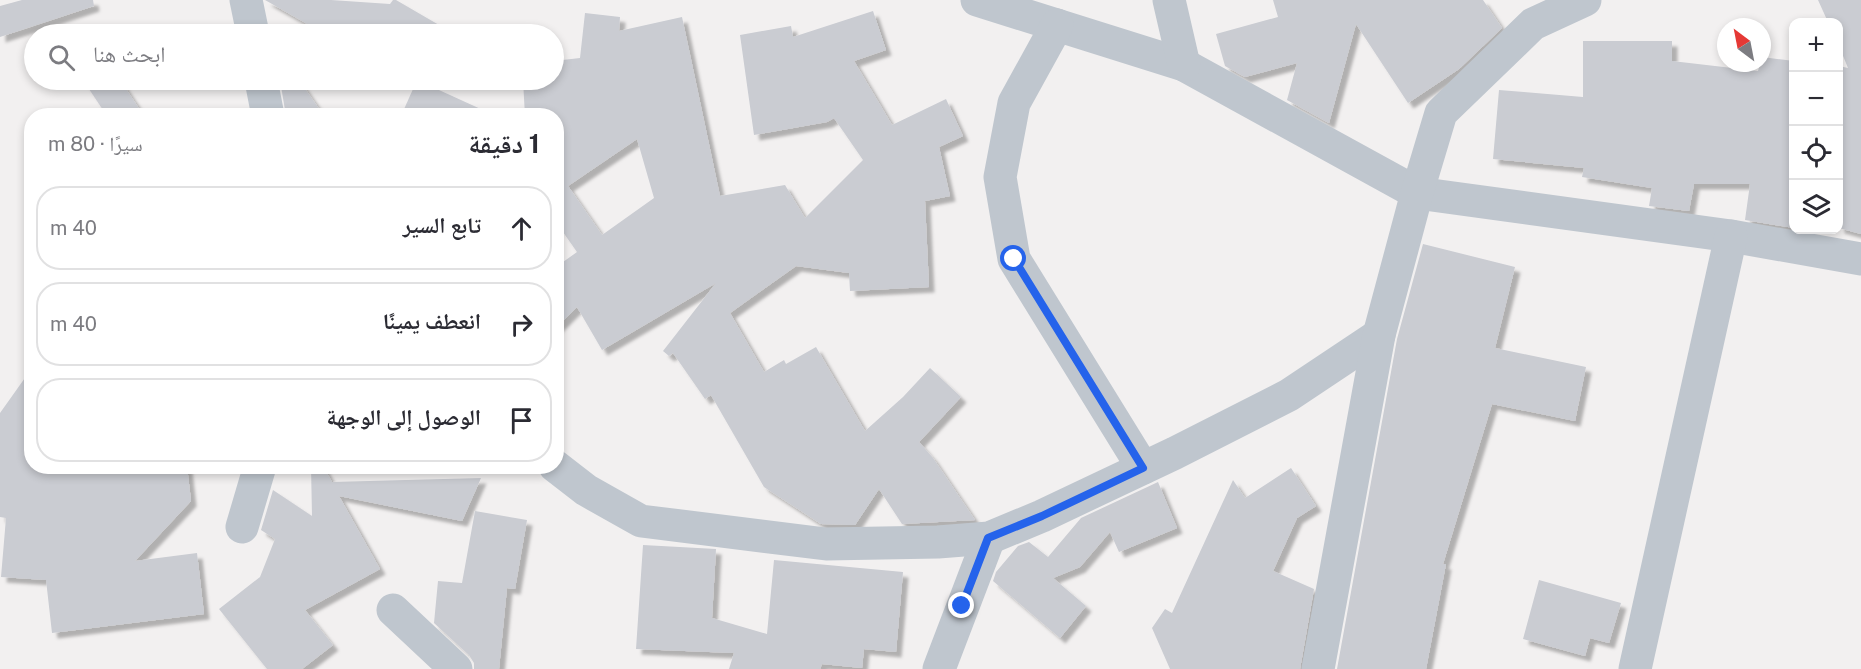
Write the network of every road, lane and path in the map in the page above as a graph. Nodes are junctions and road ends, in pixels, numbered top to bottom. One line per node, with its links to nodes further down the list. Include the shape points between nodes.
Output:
1 (246, 0): 5 (street)
2 (977, 0): 6 (street)
3 (1170, 0): 7 (street)
4 (1586, 0): 10 (street, via 1533,24 1441,113)
5 (251, 24)
6 (1057, 25): 7 (street); 14 (street, via 1014,104 1000,177 1014,259)
7 (1184, 65): 10 (street)
8 (263, 90): 9 (street)
9 (266, 108)
10 (1417, 193): 11 (street); 13 (street)
11 (1731, 236): 12 (street); 23 (street)
12 (1861, 259)
13 (1379, 335): 14 (street, via 1289,395); 22 (street)
14 (1143, 468): 18 (street)
15 (564, 473): 18 (street, via 641,521 826,544)
16 (258, 474): 17 (street)
17 (242, 527)
18 (988, 538): 21 (street)
19 (393, 610): 20 (street)
20 (456, 669)
21 (939, 669)
22 (1318, 669)
23 (1635, 669)

